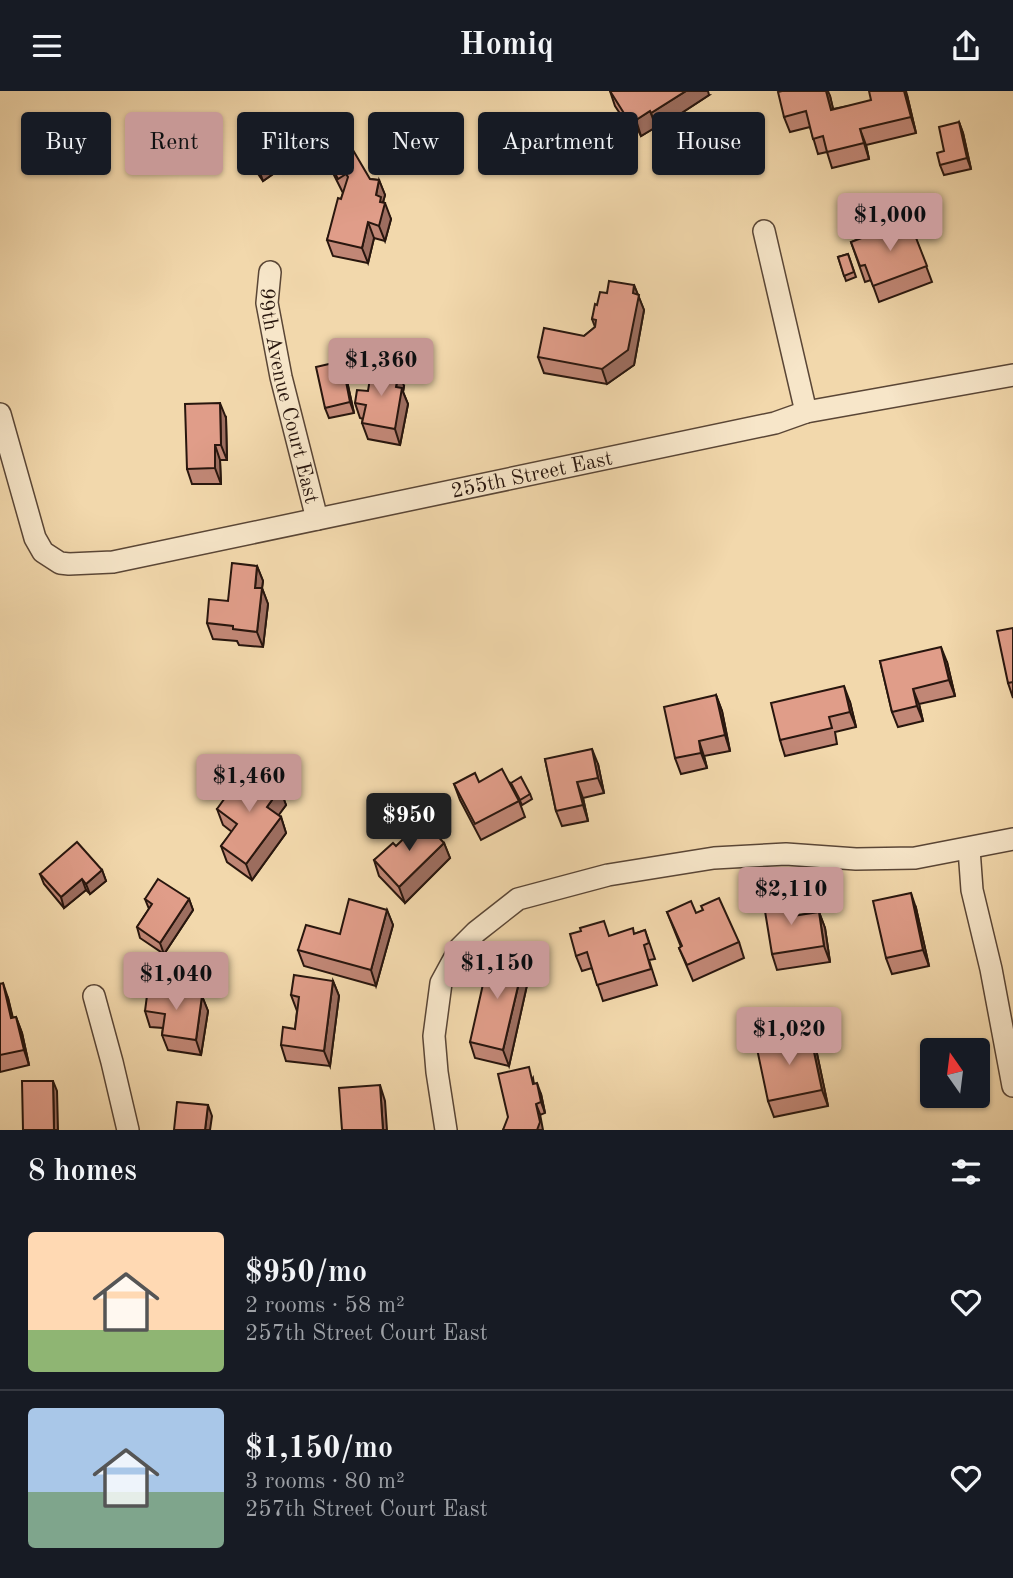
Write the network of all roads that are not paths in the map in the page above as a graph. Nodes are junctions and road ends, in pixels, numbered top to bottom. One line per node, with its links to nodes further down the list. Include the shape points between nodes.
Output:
1 (764, 231): 4 (street)
2 (270, 272): 6 (street, 99th Avenue Court East, via 267,303 281,377)
3 (1013, 375): 4 (street, 255th Street East)
4 (806, 412): 6 (street, 255th Street East, via 775,423)
5 (0, 414): 6 (street, 255th Street East, via 35,538 49,557 69,564 113,562)
6 (317, 519)
7 (1013, 839): 8 (street)
8 (969, 849): 10 (street, via 972,890); 12 (street, via 915,858 714,858 608,875 518,899 460,948 441,983 435,1036)
9 (94, 996): 11 (street)
10 (1013, 1086)
11 (128, 1130)
12 (446, 1130)

